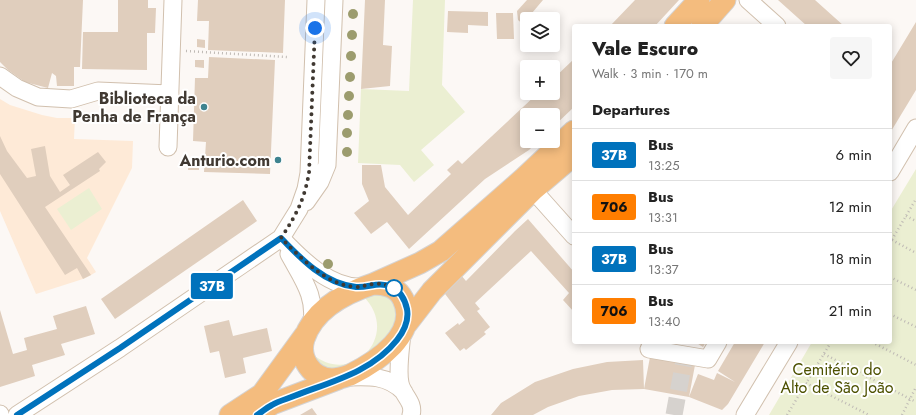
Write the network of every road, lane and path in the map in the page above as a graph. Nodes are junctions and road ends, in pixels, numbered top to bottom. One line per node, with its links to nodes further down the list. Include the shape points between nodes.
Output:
1 (173, 0): 10 (street)
2 (316, 0): 11 (street)
3 (334, 0): 12 (street)
4 (700, 0): 7 (main road)
5 (725, 0): 8 (main road)
6 (748, 0): 9 (street)
7 (680, 24)
8 (704, 24)
9 (775, 24)
10 (171, 50): 13 (path); 15 (street)
11 (314, 55): 12 (street); 22 (street, via 309,173)
12 (332, 56): 22 (street, via 327,165 320,182)
13 (287, 57)
14 (0, 76): 15 (street, via 17,88 38,97 71,99 98,91)
15 (170, 94): 18 (street)
16 (916, 128): 19 (street)
17 (572, 142): 20 (main road)
18 (168, 147)
19 (892, 169)
20 (529, 184): 25 (street); 31 (main road, via 441,251); 36 (main road, via 432,291)
21 (916, 199): 23 (path)
22 (296, 215): 26 (street)
23 (906, 216): 24 (path); 27 (path)
24 (916, 221)
25 (572, 234)
26 (281, 238): 31 (street, via 304,262 330,279 350,286); 35 (street, via 310,292 313,316); 50 (street)
27 (892, 240)
28 (892, 242): 29 (path)
29 (916, 253)
30 (892, 278): 32 (path)
31 (368, 286): 35 (main road, via 339,298); 36 (main road, via 387,285 401,294 407,312)
32 (916, 290)
33 (892, 315): 34 (path)
34 (916, 327)
35 (309, 329): 44 (main road, via 304,338 303,350 311,370 331,380); 51 (main road, via 262,394)
36 (404, 329): 44 (main road, via 381,356); 47 (street, via 399,378)
37 (717, 344): 41 (street, via 708,359)
38 (788, 344): 54 (street)
39 (830, 344): 42 (path)
40 (876, 344): 43 (path)
41 (649, 349)
42 (824, 354): 45 (path); 48 (path)
43 (916, 365)
44 (341, 378): 47 (street, via 374,376); 52 (main road, via 272,404)
45 (806, 383): 55 (path); 56 (path)
46 (916, 387): 48 (path)
47 (404, 392): 53 (street, via 412,406)
48 (910, 399): 49 (path); 57 (path)
49 (916, 402)
50 (17, 415)
51 (230, 415)
52 (257, 415)
53 (412, 415)
54 (745, 415)
55 (788, 415)
56 (869, 415)
57 (902, 415)

